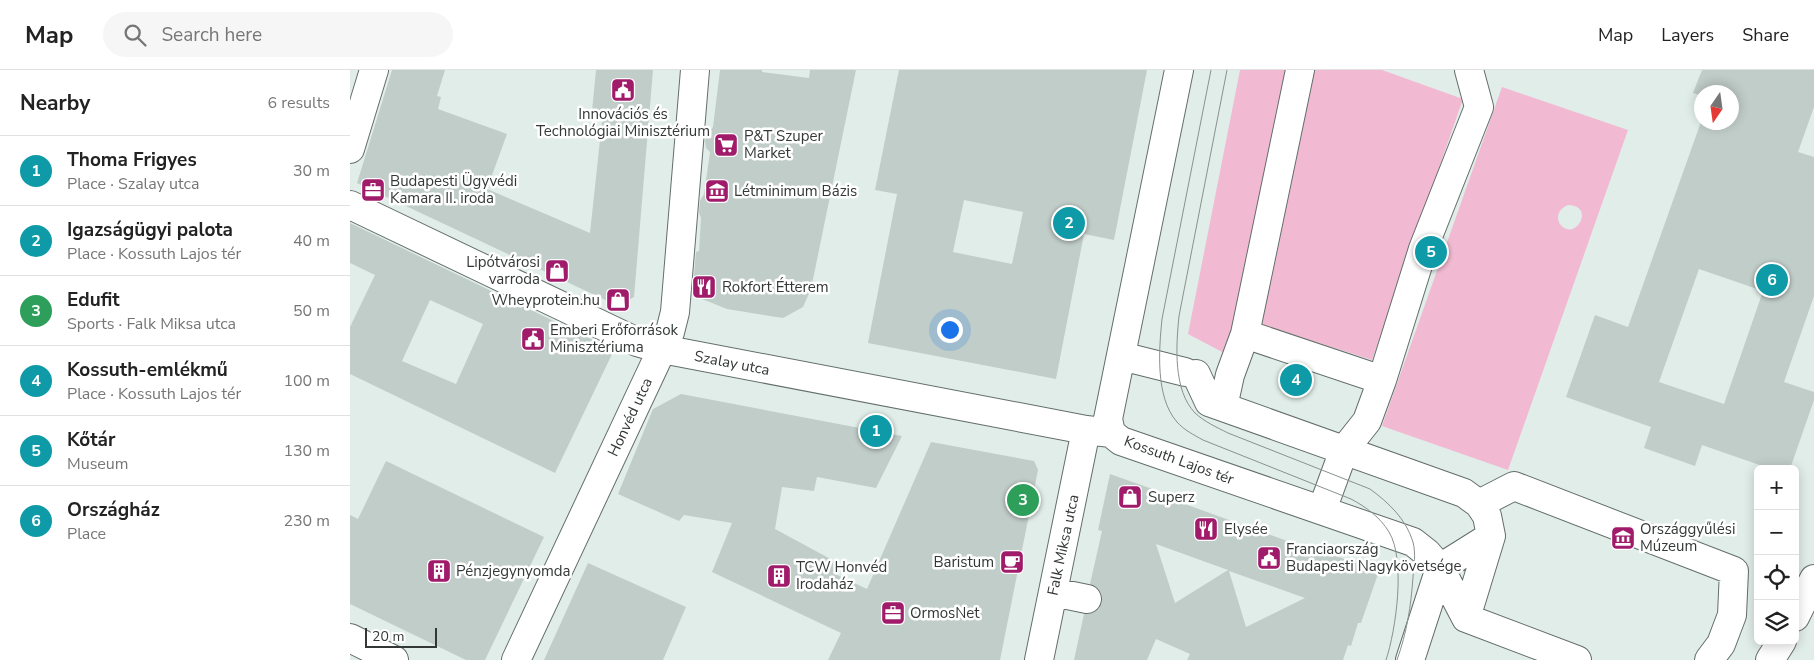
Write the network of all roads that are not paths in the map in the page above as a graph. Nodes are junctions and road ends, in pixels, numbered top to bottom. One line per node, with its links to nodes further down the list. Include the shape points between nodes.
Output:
1 (374, 70): 6 (street)
2 (695, 70): 9 (street, Honvéd utca, via 676,312)
3 (1179, 70): 10 (street, Kossuth Lajos tér)
4 (1300, 70): 8 (street)
5 (1469, 70): 11 (street, via 1479,107 1423,249)
6 (350, 149)
7 (350, 205): 9 (street, Szalay utca, via 624,336)
8 (1245, 334): 11 (street); 12 (street, via 1230,375)
9 (662, 349): 13 (street, Szalay utca); 28 (street, Honvéd utca)
10 (1121, 356): 12 (street, via 1191,373 1209,402); 13 (street, Kossuth Lajos tér, via 1108,419)
11 (1382, 380): 14 (street, via 1367,421)
12 (1223, 407): 14 (street)
13 (1098, 431): 16 (street, Kossuth Lajos tér); 20 (street, Falk Miksa utca)
14 (1344, 450): 15 (street, via 1464,493); 16 (street)
15 (1479, 504): 17 (street, via 1487,516); 26 (street, via 1514,486 1734,571 1732,615)
16 (1322, 510): 18 (street, Kossuth Lajos tér, via 1413,542)
17 (1491, 536): 18 (street); 23 (street)
18 (1440, 568): 23 (street, Kossuth Lajos tér); 30 (street)
19 (1814, 579): 22 (street)
20 (1053, 592): 21 (street); 29 (street, Falk Miksa utca)
21 (1087, 599)
22 (1799, 609)
23 (1466, 618): 31 (street)
24 (350, 638): 27 (street)
25 (1779, 645): 32 (street)
26 (1715, 652)
27 (394, 660)
28 (516, 660)
29 (1039, 660)
30 (1410, 660)
31 (1577, 660)
32 (1770, 660)

